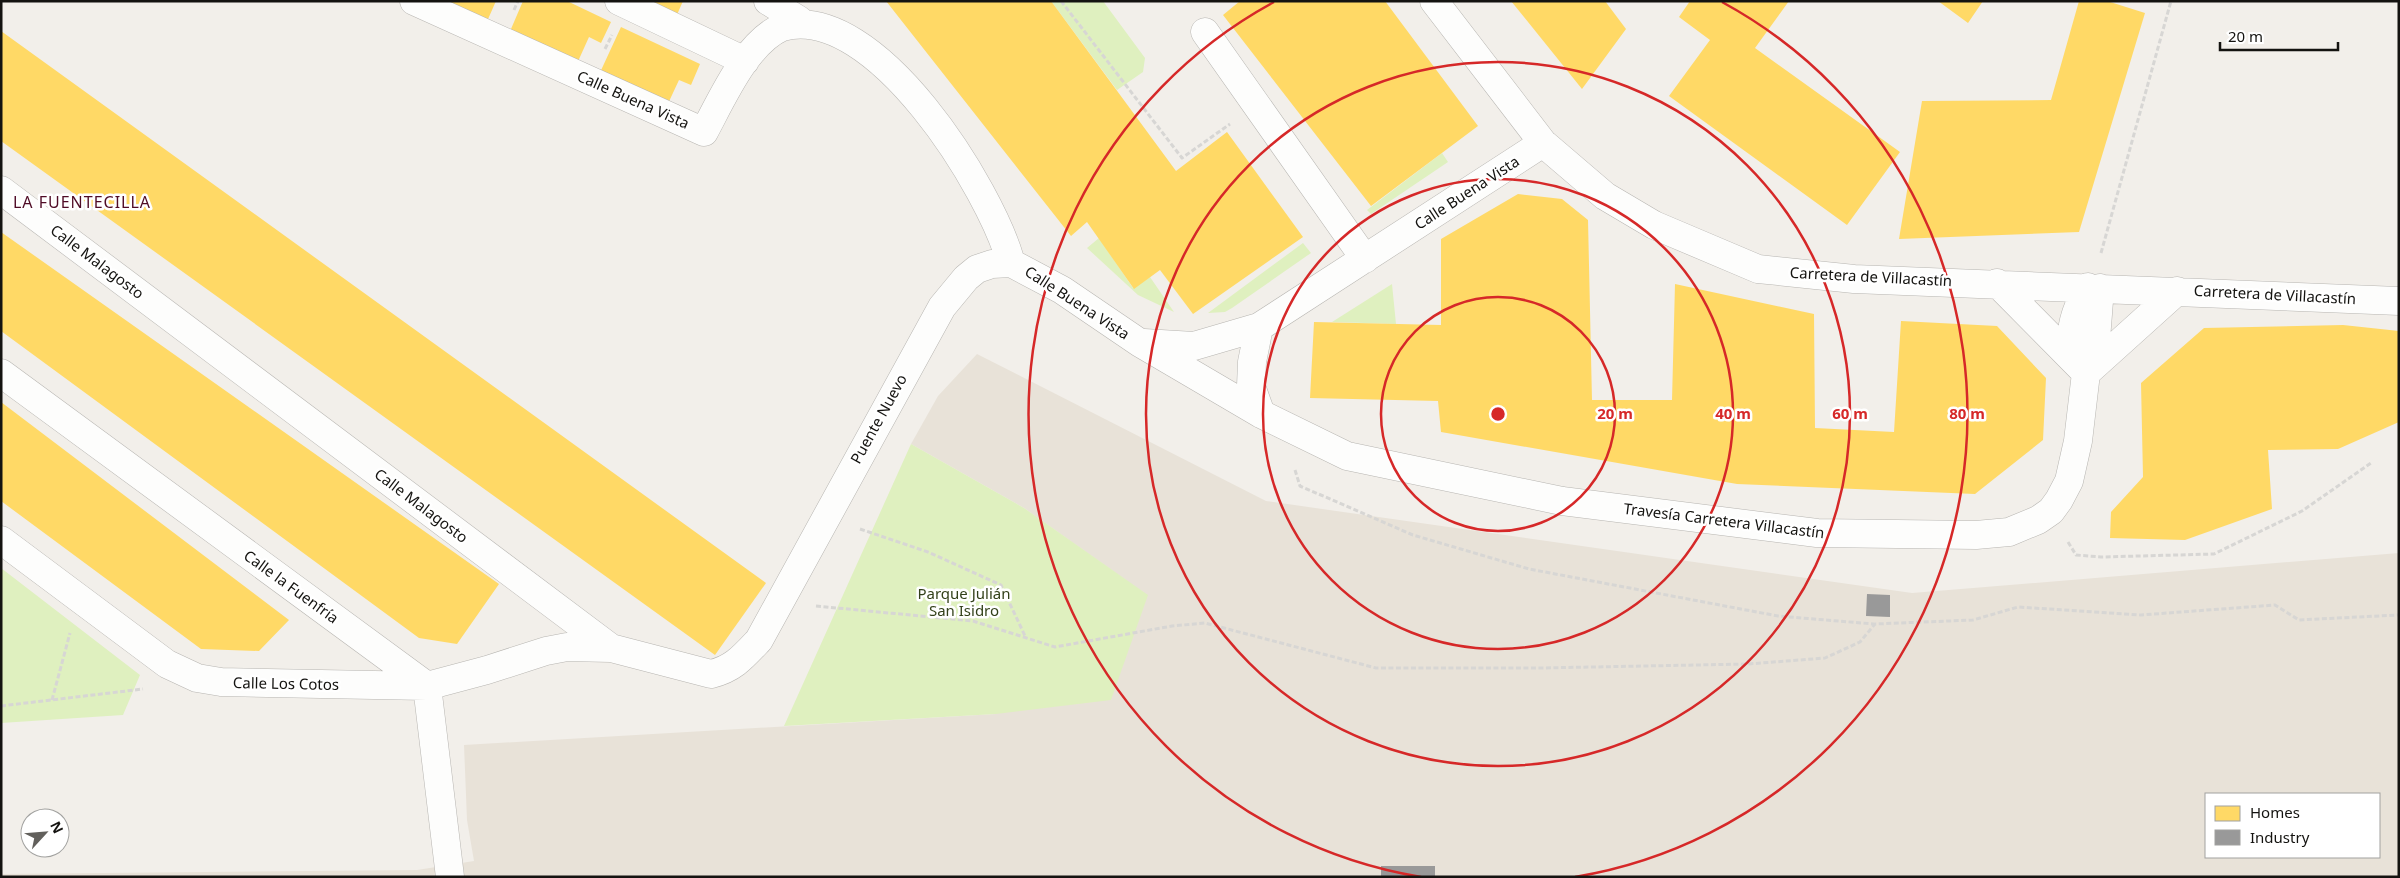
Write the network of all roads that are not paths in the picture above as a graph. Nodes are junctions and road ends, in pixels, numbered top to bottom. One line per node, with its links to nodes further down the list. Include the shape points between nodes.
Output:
1 (414, 1): 7 (street, Calle Buena Vista, via 704,132)
2 (768, 1): 5 (street)
3 (622, 3): 7 (street)
4 (1441, 5): 8 (street, Carretera de Villacastín)
5 (816, 15): 7 (street, Calle Buena Vista, via 780,28 766,37); 11 (street, Calle Buena Vista, via 870,48 913,86 980,188 1005,240)
6 (1205, 32): 10 (street)
7 (745, 61)
8 (1543, 143): 10 (street, Calle Buena Vista); 12 (street, Carretera de Villacastín, via 1613,201 1654,224 1758,269 1829,277)
9 (1, 190): 23 (street, Calle Malagosto)
10 (1365, 259): 16 (street, Calle Buena Vista)
11 (1011, 263): 17 (street, Calle Buena Vista, via 1062,290); 21 (street, Puente Nuevo, via 977,269 942,307)
12 (1997, 283): 13 (street, Carretera de Villacastín); 18 (street)
13 (2093, 287): 14 (street, Carretera de Villacastín); 18 (street, Travesía Carretera Villacastín)
14 (2177, 291): 15 (street, Carretera de Villacastín); 18 (street)
15 (2399, 301)
16 (1259, 328): 17 (street, Calle Buena Vista, via 1194,346); 20 (street, via 1251,386)
17 (1140, 343): 20 (street, Calle Buena Vista)
18 (2084, 365): 20 (street, Travesía Carretera Villacastín, via 2075,458 2069,481 2059,500 2051,511 2022,528 1976,535 1817,533 1562,501 1346,456)
19 (1, 373): 24 (street, Calle la Fuenfría)
20 (1261, 414)
21 (817, 530): 23 (street, Calle Malagosto, via 758,640 736,664 724,671 711,674)
22 (1, 540): 24 (street, Calle Los Cotos, via 167,664 197,678 221,682)
23 (610, 648): 24 (street, Calle Los Cotos, via 567,647 546,651)
24 (427, 686): 25 (street)
25 (450, 875)

